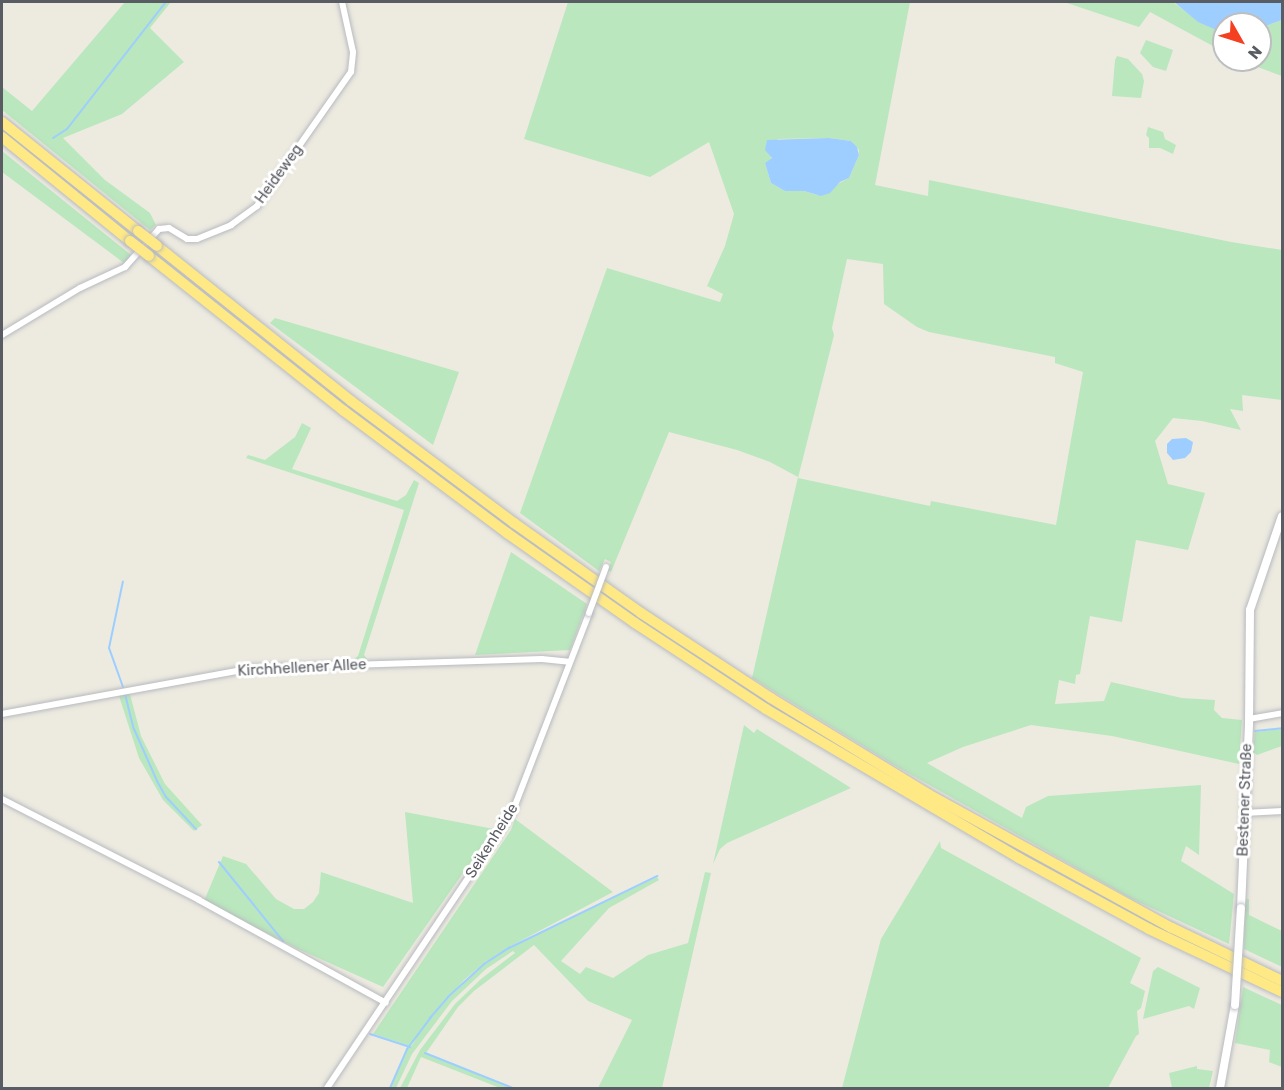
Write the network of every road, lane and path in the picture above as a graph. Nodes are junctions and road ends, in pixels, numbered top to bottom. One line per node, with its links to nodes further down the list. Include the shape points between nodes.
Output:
1 (342, 2): 4 (street, Heideweg, via 352,52 351,72 256,206 231,225 197,239 187,239 169,228 159,229 125,267 80,288)
2 (2, 122): 14 (highway, bridge, via 361,408 514,523 661,626 928,794 1172,928)
3 (2, 137): 15 (highway, bridge, via 344,411 635,623 766,709 1019,858 1149,929)
4 (2, 335)
5 (1282, 516): 10 (street, Bestener Straße, via 1250,610)
6 (606, 567): 7 (street, Seikenheide, bridge)
7 (569, 662): 9 (street, Kirchhellener Allee, via 542,659 253,668); 16 (street, Seikenheide, via 512,813)
8 (1282, 713): 10 (street)
9 (2, 714)
10 (1249, 721): 13 (street, Bestener Straße)
11 (2, 799): 16 (street, via 199,900)
12 (1282, 811): 13 (street)
13 (1244, 813): 18 (street, Bestener Straße, bridge, via 1235,1005)
14 (1282, 981)
15 (1282, 992)
16 (386, 1003): 17 (street, Seikenheide)
17 (327, 1089)
18 (1220, 1089)

